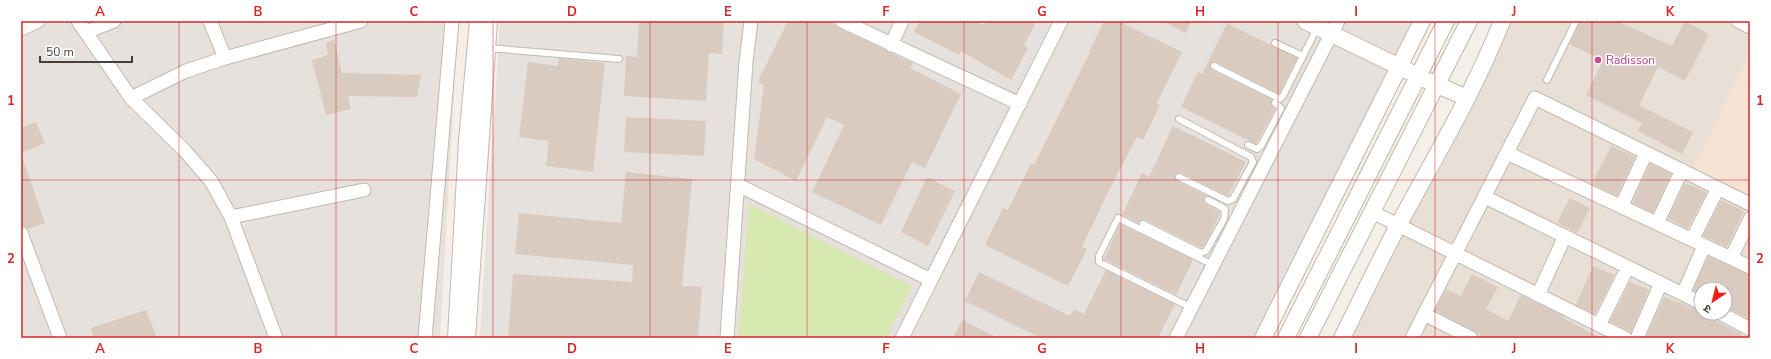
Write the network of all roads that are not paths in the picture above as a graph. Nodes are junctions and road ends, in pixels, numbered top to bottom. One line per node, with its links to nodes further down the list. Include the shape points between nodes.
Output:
1 (38, 21): 21 (street)
2 (78, 21): 22 (street)
3 (114, 21): 22 (street)
4 (210, 21): 27 (street)
5 (361, 21): 27 (street)
6 (452, 21): 83 (street)
7 (478, 21): 84 (street, via 467,141)
8 (489, 21): 25 (street)
9 (751, 21): 47 (street)
10 (842, 21): 24 (street)
11 (902, 21): 24 (street)
12 (1061, 21): 37 (street)
13 (1422, 21): 30 (street)
14 (1446, 21): 31 (street)
15 (1469, 21): 33 (street)
16 (1502, 21): 35 (street, via 1487,59)
17 (1576, 21): 32 (lane)
18 (1738, 21): 20 (street)
19 (1323, 26): 26 (lane); 30 (street); 38 (street)
20 (1750, 27)
21 (21, 29)
22 (86, 32): 34 (street)
23 (1275, 43): 26 (lane)
24 (891, 44): 37 (street)
25 (487, 48): 28 (lane); 85 (street)
26 (1303, 56): 29 (lane, via 1280,99)
27 (225, 58): 34 (street, via 186,71)
28 (619, 59)
29 (1214, 66)
30 (1399, 67): 31 (street); 89 (street)
31 (1418, 76): 33 (street); 90 (street)
32 (1547, 80)
33 (1437, 85): 35 (street); 55 (street)
34 (131, 98): 56 (street, via 185,151 211,181)
35 (1467, 98): 61 (street)
36 (1275, 103): 38 (lane)
37 (1020, 104): 71 (street)
38 (1286, 110): 41 (street)
39 (1179, 119): 44 (lane, via 1251,157)
40 (1248, 145): 41 (lane)
41 (1266, 149): 44 (street)
42 (1507, 153): 43 (street, via 1536,98); 50 (street); 54 (street)
43 (1646, 153): 45 (street); 54 (street)
44 (1258, 164): 52 (street)
45 (1682, 170): 48 (street); 59 (street)
46 (1179, 177): 52 (lane, via 1228,201)
47 (738, 185): 71 (street); 86 (street)
48 (1718, 188): 53 (street); 64 (street)
49 (364, 190): 56 (street)
50 (1485, 197): 63 (street); 66 (street)
51 (1208, 200): 58 (lane, via 1225,209)
52 (1239, 202): 58 (street)
53 (1750, 204)
54 (1621, 207): 59 (street)
55 (1372, 212): 61 (street); 91 (street)
56 (231, 216): 82 (street)
57 (1750, 219): 67 (street)
58 (1229, 222): 65 (lane); 68 (street)
59 (1657, 223): 64 (street)
60 (1143, 224): 65 (lane, via 1201,253)
61 (1398, 225): 66 (street); 92 (street)
62 (21, 233): 81 (street)
63 (1565, 236): 69 (street); 74 (street)
64 (1698, 243): 67 (street); 73 (street)
65 (1206, 251): 68 (lane)
66 (1455, 254): 74 (street); 77 (street)
67 (1731, 258): 70 (street)
68 (1216, 262): 76 (street); 76 (lane, via 1118,218 1114,225 1098,256 1099,262)
69 (1628, 267): 72 (street); 79 (street)
70 (1750, 267)
71 (932, 280): 87 (street)
72 (1661, 283): 73 (street); 96 (street)
73 (1683, 294): 75 (street)
74 (1538, 295): 79 (street)
75 (1693, 299)
76 (1192, 308): 88 (street)
77 (1424, 314): 93 (street); 94 (street)
78 (1733, 320): 80 (street)
79 (1599, 325): 95 (street)
80 (1750, 329)
81 (60, 338)
82 (276, 338)
83 (425, 338)
84 (456, 338)
85 (467, 338)
86 (727, 338)
87 (902, 338)
88 (1176, 338)
89 (1263, 338)
90 (1286, 338)
91 (1308, 338)
92 (1342, 338)
93 (1412, 338)
94 (1471, 338)
95 (1625, 338)
96 (1637, 338)

